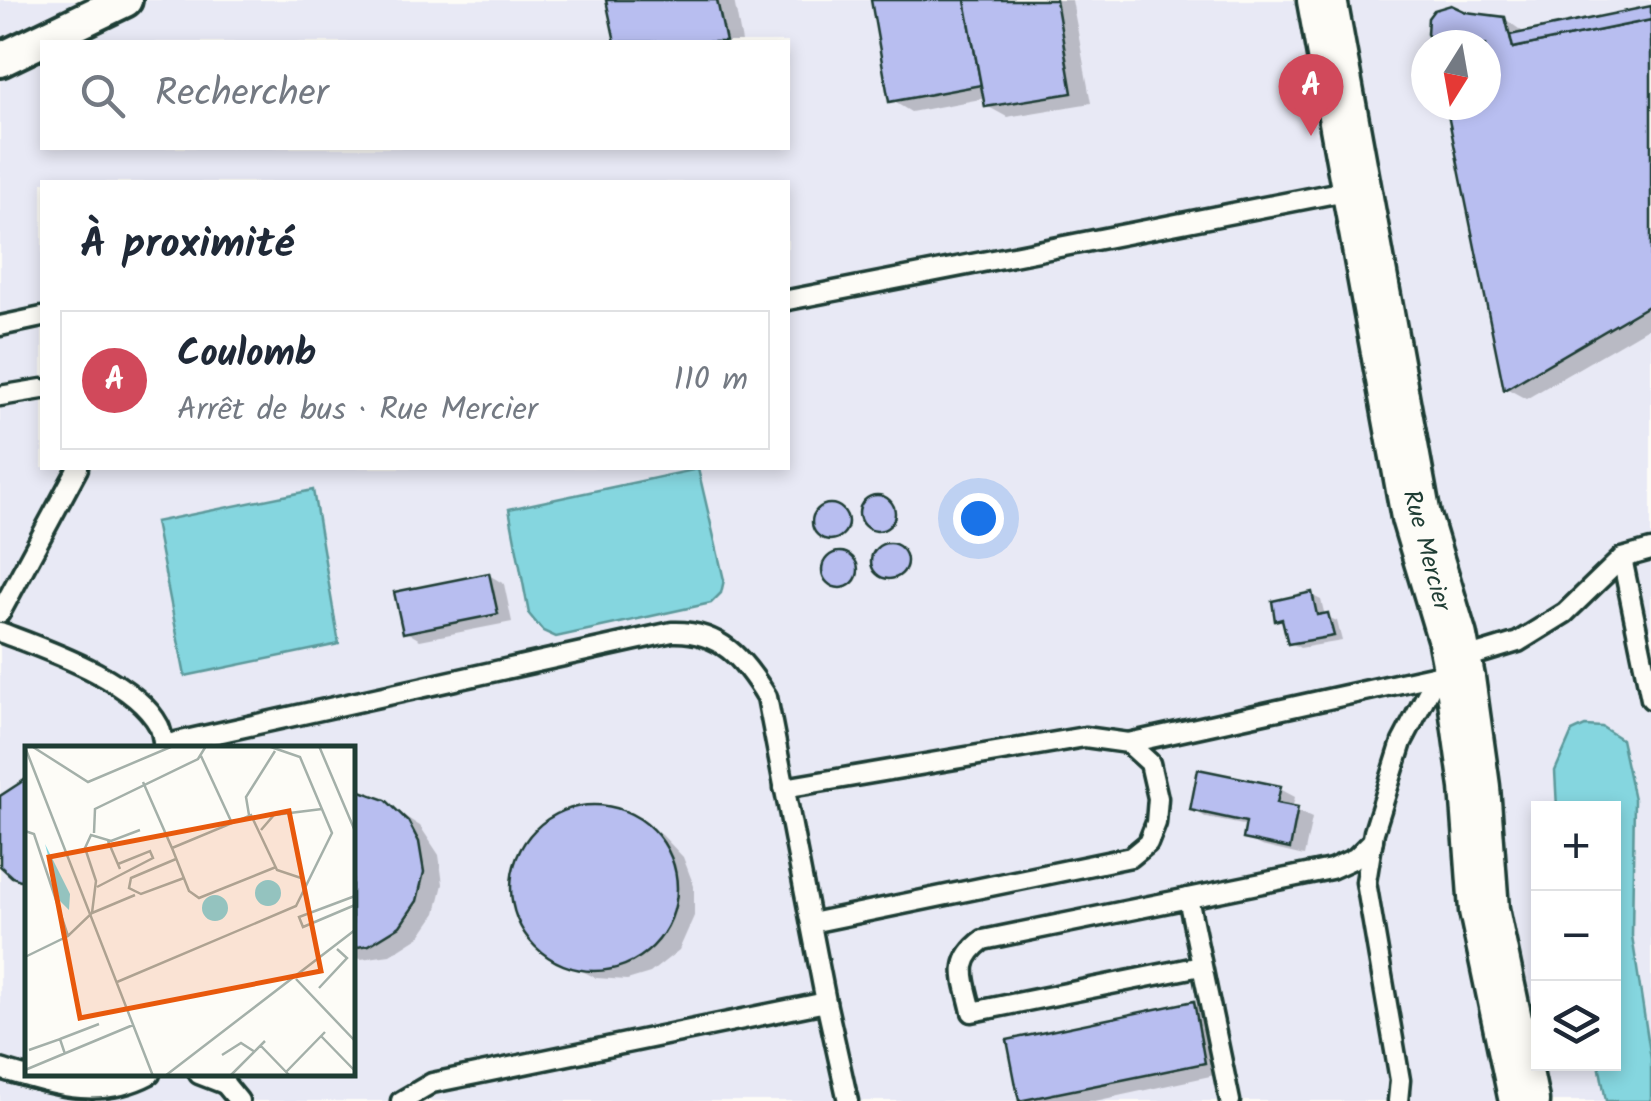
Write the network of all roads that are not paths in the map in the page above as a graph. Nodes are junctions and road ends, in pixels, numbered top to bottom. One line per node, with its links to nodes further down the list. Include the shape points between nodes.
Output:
1 (125, 0): 4 (street)
2 (1322, 0): 6 (street, Rue Mercier)
3 (40, 40): 5 (street)
4 (41, 40)
5 (7, 56)
6 (1356, 189): 7 (lane); 17 (street, Rue Mercier)
7 (790, 300)
8 (40, 318): 9 (lane)
9 (0, 326)
10 (40, 389): 11 (lane)
11 (0, 396)
12 (77, 470): 15 (lane)
13 (1651, 550): 14 (lane)
14 (1622, 558): 17 (lane, via 1566,613 1518,642); 18 (lane)
15 (0, 613)
16 (0, 632): 20 (lane, via 114,683 160,726)
17 (1447, 669): 19 (lane); 23 (lane, via 1402,742); 38 (street, Rue Mercier, via 1475,787 1484,910)
18 (1651, 699)
19 (1128, 744): 22 (lane, via 1085,736); 25 (lane, via 1150,764 1158,798 1148,843 1131,857)
20 (164, 746)
21 (168, 746): 22 (lane, via 689,632 730,647 758,682 767,697)
22 (784, 788): 25 (lane)
23 (1373, 840): 24 (lane, via 1331,869); 37 (lane, via 1366,882 1400,1080)
24 (1188, 898): 26 (lane); 26 (lane, via 983,940 962,962 972,1012)
25 (810, 923): 27 (lane)
26 (1201, 966): 36 (lane)
27 (826, 1002): 34 (lane, via 432,1083); 35 (lane)
28 (0, 1068): 29 (lane)
29 (25, 1076)
30 (26, 1076): 31 (lane, via 83,1094 110,1094)
31 (147, 1076)
32 (224, 1079): 33 (lane)
33 (240, 1101)
34 (401, 1101)
35 (848, 1101)
36 (1230, 1101)
37 (1398, 1101)
38 (1524, 1101)

